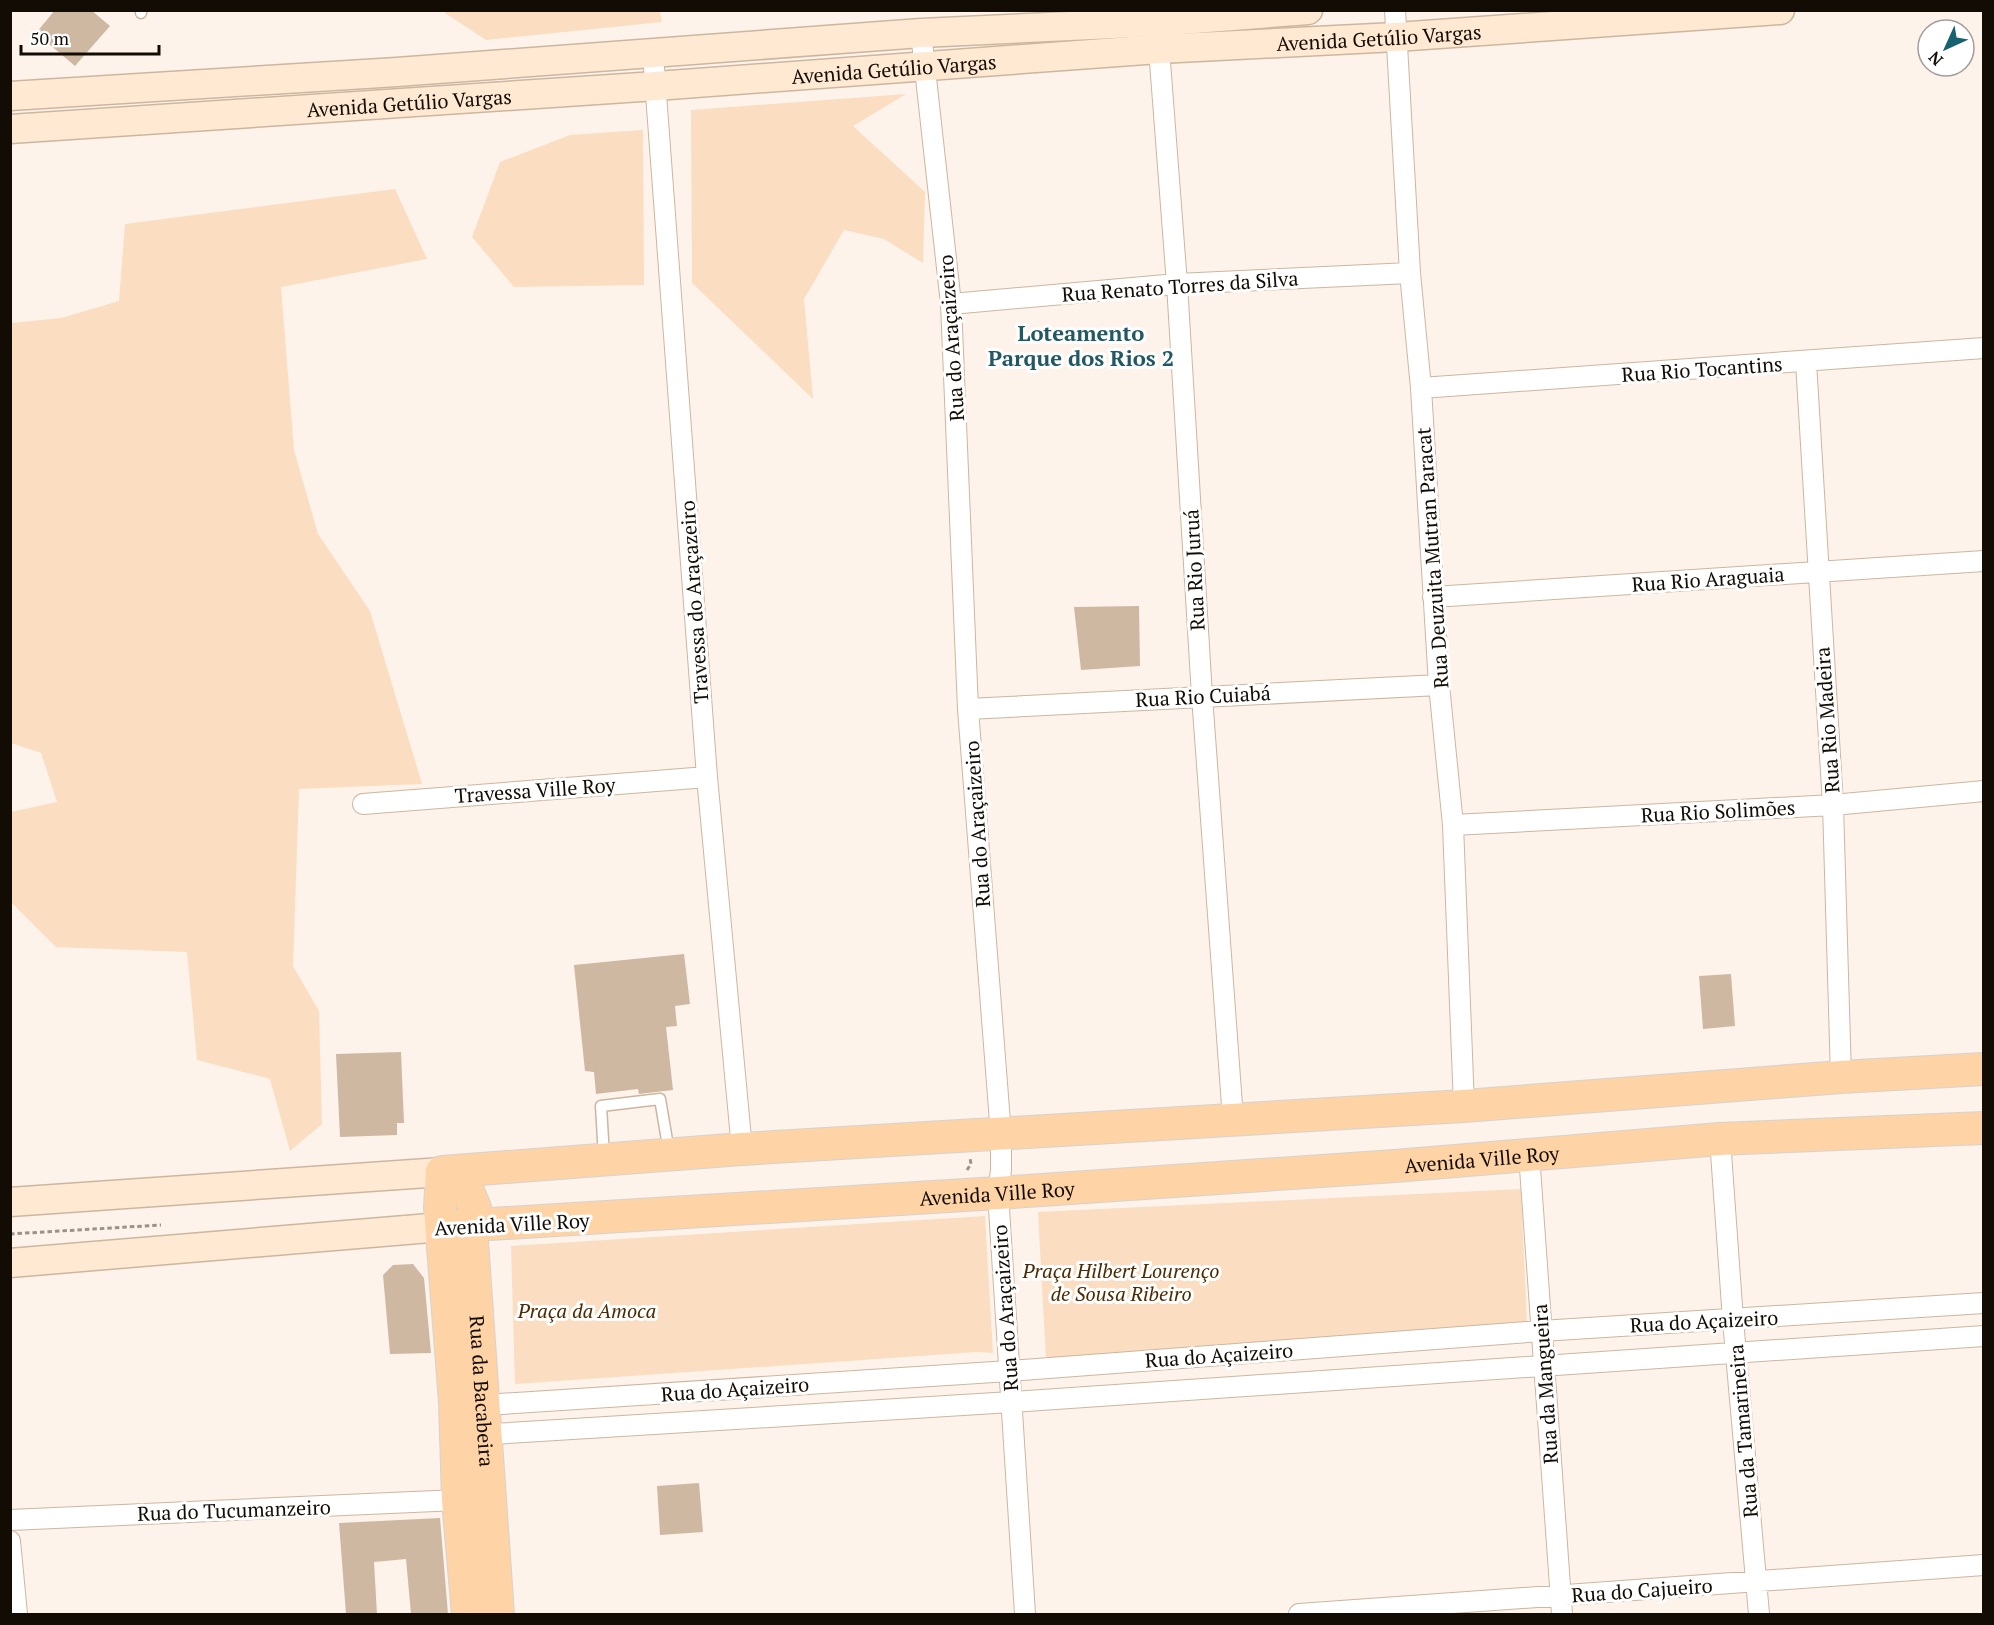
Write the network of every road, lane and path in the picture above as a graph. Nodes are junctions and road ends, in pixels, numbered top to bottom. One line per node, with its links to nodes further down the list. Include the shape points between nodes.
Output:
1 (1308, 10): 6 (main road, Avenida Getúlio Vargas)
2 (1780, 10): 3 (main road, Avenida Getúlio Vargas)
3 (1741, 12): 4 (main road, Avenida Getúlio Vargas)
4 (1396, 24): 6 (main road, Avenida Getúlio Vargas); 12 (street, Rua Deuzuita Mutran Paracat)
5 (921, 33): 6 (main road, Avenida Getúlio Vargas); 7 (main road, Avenida Getúlio Vargas); 8 (street, Rua do Araçaizeiro)
6 (1158, 35): 8 (main road, Avenida Getúlio Vargas); 13 (street, Rua Rio Juruá)
7 (653, 54): 9 (street, Travessa do Araçazeiro); 10 (main road, Avenida Getúlio Vargas)
8 (924, 66): 9 (main road, Avenida Getúlio Vargas); 14 (street, Rua do Araçaizeiro)
9 (656, 86): 11 (main road, Avenida Getúlio Vargas); 24 (street, Travessa do Araçazeiro)
10 (10, 96)
11 (10, 129)
12 (1410, 273): 13 (street, Rua Renato Torres da Silva); 17 (street, Rua Deuzuita Mutran Paracat)
13 (1177, 284): 14 (street, Rua Renato Torres da Silva); 22 (street, Rua Rio Juruá)
14 (951, 304): 23 (street, Rua do Araçaizeiro)
15 (1983, 348): 16 (street, Rua Rio Tocantins)
16 (1806, 362): 17 (street, Rua Rio Tocantins); 19 (street, Rua Rio Madeira)
17 (1421, 388): 20 (street, Rua Deuzuita Mutran Paracat)
18 (1983, 561): 19 (street, Rua Rio Araguaia)
19 (1818, 572): 20 (street, Rua Rio Araguaia); 27 (street, Rua Rio Madeira)
20 (1433, 597): 21 (street, Rua Deuzuita Mutran Paracat)
21 (1439, 685): 22 (street, Rua Rio Cuiabá); 28 (street, Rua Deuzuita Mutran Paracat)
22 (1202, 696): 23 (street, Rua Rio Cuiabá); 32 (street, Rua Rio Juruá)
23 (968, 709): 34 (street, Rua do Araçaizeiro)
24 (707, 777): 26 (street, Travessa Ville Roy); 36 (street, Travessa do Araçazeiro)
25 (1983, 791): 27 (street, Rua Rio Solimões)
26 (363, 804)
27 (1833, 805): 28 (street, Rua Rio Solimões); 30 (street, Rua Rio Madeira)
28 (1453, 825): 31 (street, Rua Deuzuita Mutran Paracat)
29 (1983, 1069): 30 (main road)
30 (1841, 1077): 31 (main road)
31 (1464, 1106): 32 (main road)
32 (1233, 1119): 34 (main road)
33 (1983, 1128): 35 (main road, Avenida Ville Roy)
34 (1001, 1135): 36 (main road); 41 (street, Rua do Araçaizeiro)
35 (1720, 1139): 37 (main road, Avenida Ville Roy); 46 (street, Rua da Tamarineira)
36 (742, 1149): 38 (main road)
37 (1529, 1154): 41 (main road, Avenida Ville Roy); 47 (street, Rua da Mangueira)
38 (669, 1155): 39 (main road); 39 (lane, via 660,1099 601,1106)
39 (604, 1159): 40 (main road)
40 (449, 1172): 42 (main road); 43 (main road, Rua da Bacabeira, via 465,1184 475,1208)
41 (998, 1193): 43 (main road, Avenida Ville Roy); 51 (street, Rua do Araçaizeiro)
42 (10, 1202)
43 (456, 1227): 44 (main road, Avenida Ville Roy); 53 (main road, Rua da Bacabeira)
44 (10, 1263)
45 (1983, 1303): 46 (street, Rua do Açaizeiro)
46 (1733, 1320): 47 (street, Rua do Açaizeiro); 49 (street, Rua da Tamarineira)
47 (1541, 1331): 50 (street, Rua da Mangueira); 51 (street, Rua do Açaizeiro)
48 (1983, 1336): 49 (street, Rua do Açaizeiro)
49 (1736, 1354): 50 (street, Rua do Açaizeiro); 58 (street, Rua da Tamarineira)
50 (1543, 1365): 52 (street, Rua do Açaizeiro); 59 (street, Rua da Mangueira)
51 (1009, 1371): 52 (street, Rua do Araçaizeiro); 53 (street, Rua do Açaizeiro)
52 (1011, 1402): 53 (street, Rua do Açaizeiro); 63 (street, Rua do Araçaizeiro)
53 (470, 1419): 54 (main road, Rua da Bacabeira); 62 (main road, Rua da Bacabeira)
54 (458, 1500): 55 (street, Rua do Tucumanzeiro); 61 (main road, Rua da Bacabeira)
55 (10, 1520)
56 (10, 1541): 60 (street)
57 (1983, 1565): 58 (street, Rua do Cajueiro)
58 (1757, 1583): 59 (street, Rua do Cajueiro); 65 (street, Rua da Tamarineira)
59 (1562, 1605): 64 (street, Rua do Cajueiro)
60 (17, 1614)
61 (468, 1614)
62 (498, 1614)
63 (1025, 1614)
64 (1299, 1614)
65 (1759, 1614)

